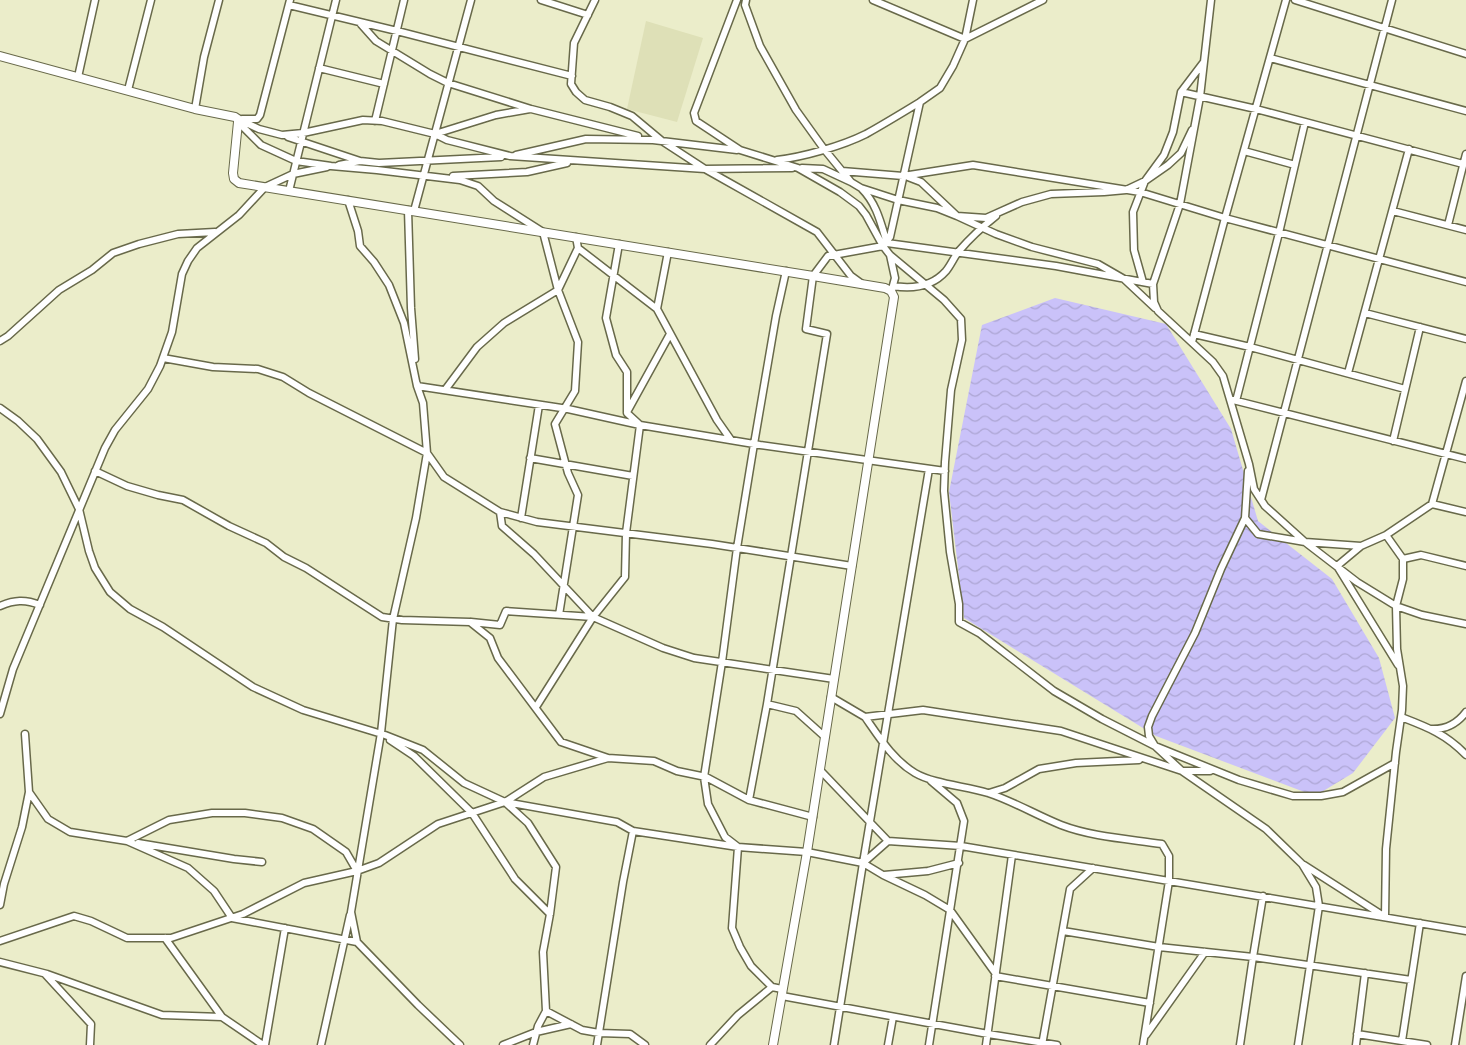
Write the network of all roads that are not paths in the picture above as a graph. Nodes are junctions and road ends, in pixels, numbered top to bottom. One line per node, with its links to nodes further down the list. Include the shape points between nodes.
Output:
1 (96, 0): 33 (street)
2 (151, 0): 37 (street)
3 (219, 0): 41 (street)
4 (336, 0): 19 (street)
5 (404, 0): 23 (street)
6 (471, 0): 25 (street)
7 (540, 0): 20 (street)
8 (595, 0): 20 (street)
9 (737, 0): 56 (street, via 694,113 696,121)
10 (746, 0): 54 (street, via 760,46 796,110)
11 (873, 0): 24 (street)
12 (973, 0): 24 (street)
13 (1043, 0): 24 (street)
14 (1211, 0): 30 (street)
15 (1286, 0): 29 (street)
16 (1295, 0): 22 (street)
17 (1392, 0): 22 (street)
18 (290, 3): 19 (street); 45 (street, via 260,116)
19 (332, 15): 21 (street); 31 (street)
20 (588, 15): 32 (street, via 574,43)
21 (359, 22): 23 (street); 26 (street, via 376,40)
22 (1385, 28): 27 (street); 36 (street)
23 (397, 31): 25 (street); 26 (street)
24 (964, 40): 40 (street, via 940,88)
25 (458, 47): 32 (street); 34 (street)
26 (392, 50): 34 (street); 35 (street)
27 (1466, 54)
28 (0, 56): 33 (street)
29 (1270, 58): 36 (street); 43 (street)
30 (1204, 62): 38 (street); 39 (street)
31 (319, 68): 35 (street); 51 (street)
32 (572, 76): 53 (street, via 571,84 585,100 632,116)
33 (78, 77): 37 (street)
34 (448, 83): 42 (street); 49 (street)
35 (384, 84): 46 (street)
36 (1370, 84): 44 (street); 50 (street)
37 (128, 90): 41 (street)
38 (1181, 92): 39 (street); 76 (street, via 1173,132 1164,155)
39 (1200, 97): 43 (street); 47 (street)
40 (920, 102): 54 (street, via 864,134); 73 (street)
41 (195, 109): 45 (street, via 235,117)
42 (531, 109): 49 (street, via 496,115); 52 (street)
43 (1256, 109): 48 (street); 57 (street)
44 (1466, 111)
45 (238, 121): 51 (street, via 282,136); 61 (street, via 261,145); 77 (street, via 234,179 239,183)
46 (375, 121): 49 (street); 51 (street, via 363,120)
47 (1196, 122): 76 (street, via 1181,153); 84 (street)
48 (1305, 122): 50 (street); 66 (street)
49 (434, 134): 59 (street); 63 (street)
50 (1357, 136): 55 (street); 99 (street)
51 (302, 137): 61 (street); 62 (street)
52 (653, 140): 53 (street); 59 (street, via 586,139)
53 (662, 141): 56 (street); 69 (street)
54 (824, 149): 60 (street); 70 (street)
55 (1409, 149): 65 (street); 86 (street)
56 (740, 150): 60 (street)
57 (1244, 151): 66 (street); 89 (street)
58 (1466, 154): 65 (street)
59 (510, 156): 63 (street); 64 (street)
60 (773, 160): 68 (street)
61 (296, 161): 67 (street); 71 (street)
62 (360, 161): 63 (street); 67 (street)
63 (428, 161): 72 (street)
64 (574, 161): 69 (street); 74 (street, via 527,172)
65 (1464, 164): 90 (street)
66 (1295, 165): 95 (street)
67 (331, 166): 71 (street); 72 (street)
68 (798, 168): 69 (street); 75 (street, via 823,170); 98 (street, via 859,206)
69 (705, 169): 103 (street, via 817,232)
70 (842, 171): 73 (street); 75 (street)
71 (293, 174): 77 (street); 80 (street)
72 (423, 176): 74 (street); 85 (street)
73 (903, 176): 79 (street, via 973,165); 83 (street); 88 (street, via 921,182)
74 (432, 178): 94 (street, via 460,180 478,186 494,201)
75 (851, 182): 78 (street)
76 (1145, 182): 79 (street); 81 (street)
77 (265, 187): 80 (street); 93 (street)
78 (861, 188): 83 (street); 98 (street, via 878,213)
79 (1126, 190): 81 (street); 87 (street, via 1051,194 1022,202)
80 (289, 191): 82 (street)
81 (1140, 192): 84 (street); 110 (street, via 1133,212 1134,250)
82 (348, 200): 85 (street); 131 (street, via 360,246 389,285 404,323)
83 (898, 200): 88 (street); 98 (street, via 890,237)
84 (1180, 204): 89 (street); 113 (street)
85 (411, 211): 94 (street); 131 (street, via 411,308)
86 (1393, 211): 90 (street); 105 (street)
87 (1001, 213): 88 (street, via 986,218); 91 (street)
88 (957, 216): 91 (street)
89 (1225, 218): 95 (street); 122 (street)
90 (1448, 225): 92 (street)
91 (981, 227): 102 (street); 109 (street, via 1032,247 1098,264)
92 (1466, 230)
93 (216, 232): 124 (street, via 178,234 113,253 59,290); 127 (street, via 197,248 184,268 172,332)
94 (543, 232): 96 (street); 116 (street)
95 (1279, 233): 99 (street); 126 (street)
96 (576, 237): 97 (street); 100 (street)
97 (619, 244): 101 (street); 107 (street)
98 (885, 244): 102 (street); 103 (street); 104 (street)
99 (1328, 246): 105 (street); 128 (street)
100 (578, 248): 107 (street); 116 (street)
101 (668, 252): 106 (street); 117 (street)
102 (958, 252): 109 (street); 114 (street, via 946,271)
103 (836, 254): 108 (street, via 828,256); 112 (street, via 851,276)
104 (890, 255): 114 (street); 115 (street, via 894,278)
105 (1380, 259): 111 (street); 119 (street)
106 (786, 271): 108 (street); 143 (street)
107 (613, 276): 117 (street); 138 (street, via 606,318 616,355 627,372)
108 (813, 276): 112 (street); 144 (street, via 806,329 827,334)
109 (1124, 278): 110 (street); 118 (street)
110 (1143, 282): 113 (street)
111 (1466, 282)
112 (863, 284): 115 (street)
113 (1153, 284): 118 (street)
114 (926, 286): 115 (street); 154 (street, via 961,319 962,340 951,390)
115 (892, 289): 149 (street, via 894,297)
116 (558, 290): 133 (street, via 504,323 477,347); 137 (street, via 578,342 574,391)
117 (657, 309): 121 (street)
118 (1158, 311): 125 (street)
119 (1365, 313): 120 (street); 129 (street)
120 (1420, 327): 123 (street); 132 (street)
121 (670, 334): 138 (street); 141 (street)
122 (1194, 334): 125 (street); 126 (street)
123 (1466, 339)
124 (0, 341)
125 (1192, 342): 134 (street, via 1223,376)
126 (1250, 347): 128 (street); 134 (street)
127 (163, 358): 145 (street, via 213,367 258,369 282,377); 153 (street, via 148,389 110,438)
128 (1299, 360): 129 (street); 139 (street)
129 (1348, 373): 132 (street)
130 (1466, 381): 146 (street)
131 (417, 386): 133 (street); 145 (street, via 423,403)
132 (1405, 389): 142 (street)
133 (445, 390): 135 (street)
134 (1233, 400): 139 (street); 151 (street)
135 (539, 405): 137 (street); 147 (street)
136 (0, 408): 158 (street, via 46,449)
137 (564, 409): 140 (street); 150 (street, via 555,424)
138 (627, 413): 140 (street)
139 (1285, 413): 142 (street); 156 (street)
140 (640, 425): 141 (street); 155 (street)
141 (731, 440): 143 (street)
142 (1394, 441): 146 (street)
143 (754, 444): 144 (street); 168 (street)
144 (808, 452): 149 (street); 169 (street)
145 (426, 453): 159 (street, via 444,477); 180 (street)
146 (1446, 454): 148 (street); 157 (street)
147 (530, 458): 150 (street); 161 (street)
148 (1466, 459)
149 (869, 460): 152 (street); 171 (street)
150 (565, 464): 155 (street); 163 (street, via 578,495)
151 (1249, 464): 156 (street, via 1254,490); 162 (street)
152 (929, 469): 154 (street); 192 (street)
153 (95, 471): 158 (street); 180 (street, via 127,486 183,500 266,544 382,617)
154 (945, 471): 200 (street, via 944,491 959,622 979,633 1054,691 1102,720)
155 (633, 476): 164 (street)
156 (1261, 500): 166 (street)
157 (1432, 504): 160 (street); 165 (street)
158 (79, 509): 175 (street); 196 (street, via 95,568 110,592 123,604 253,688 303,710)
159 (500, 512): 161 (street); 174 (street, via 502,526)
160 (1466, 512)
161 (521, 518): 163 (street)
162 (1245, 518): 166 (street, via 1258,534); 200 (street, via 1195,632 1152,716 1148,727)
163 (573, 526): 164 (street); 174 (street)
164 (626, 533): 168 (street); 179 (street, via 624,577)
165 (1386, 536): 167 (street); 170 (street)
166 (1305, 542): 167 (street); 172 (street)
167 (1361, 546): 172 (street)
168 (737, 548): 169 (street); 183 (street)
169 (790, 556): 171 (street); 185 (street)
170 (1403, 560): 173 (street, via 1421,555); 177 (street, via 1403,579)
171 (852, 566): 186 (street)
172 (1337, 566): 177 (street); 184 (street)
173 (1466, 566)
174 (564, 585): 178 (street); 179 (street)
175 (40, 605): 176 (street, via 21,600); 191 (street, via 13,669)
176 (0, 606)
177 (1396, 606): 182 (street, via 1422,616); 184 (street)
178 (559, 615): 179 (street); 181 (street, via 506,611 500,625)
179 (593, 617): 183 (street, via 664,648 694,658); 189 (street)
180 (394, 619): 181 (street); 196 (street)
181 (470, 622): 189 (street, via 490,638 498,658)
182 (1466, 624)
183 (722, 662): 185 (street); 208 (street)
184 (1400, 668): 194 (street, via 1403,686)
185 (772, 670): 186 (street); 188 (street)
186 (834, 679): 187 (street)
187 (831, 697): 193 (street); 198 (street)
188 (767, 704): 198 (street, via 796,711); 212 (street)
189 (536, 707): 202 (street, via 561,742)
190 (1466, 712): 195 (street, via 1451,725)
191 (0, 714)
192 (888, 714): 193 (street); 199 (street); 203 (street, via 923,710 1061,731)
193 (865, 717): 199 (street)
194 (1401, 718): 195 (street); 204 (street)
195 (1429, 729): 201 (street, via 1453,741)
196 (381, 733): 213 (street, via 423,750 464,783); 214 (street, via 414,756); 229 (street)
197 (24, 734): 210 (street)
198 (824, 737): 205 (street)
199 (883, 742): 209 (street, via 903,765); 216 (street)
200 (1155, 746): 206 (street); 207 (street)
201 (1466, 755)
202 (608, 758): 208 (street, via 654,761 677,771); 213 (street, via 544,777)
203 (1145, 759): 207 (street); 211 (street, via 1039,769)
204 (1395, 763): 206 (street, via 1343,792 1321,796 1293,796); 238 (street, via 1386,849)
205 (820, 770): 215 (street); 216 (street)
206 (1214, 770): 207 (street)
207 (1182, 771): 227 (street, via 1266,829)
208 (704, 777): 212 (street); 221 (street, via 708,804 725,837)
209 (930, 780): 211 (street); 220 (street, via 957,803 964,821)
210 (29, 792): 218 (street, via 48,819 70,832); 233 (street)
211 (989, 793): 231 (street, via 1062,825 1094,834 1162,844 1169,856)
212 (749, 800): 215 (street)
213 (505, 802): 214 (street); 217 (street, via 617,822); 237 (street, via 528,823 556,866)
214 (472, 813): 229 (street, via 438,824 379,862); 237 (street, via 515,879)
215 (813, 817): 222 (street)
216 (870, 822): 219 (street); 226 (street)
217 (633, 831): 221 (street); 269 (street)
218 (127, 841): 224 (street); 229 (street, via 170,820 212,813 245,812 282,818 313,829 346,852); 239 (street, via 188,868 214,891)
219 (888, 841): 220 (street); 226 (street)
220 (961, 846): 223 (street); 225 (street)
221 (738, 847): 222 (street); 259 (street, via 732,928 751,966)
222 (807, 852): 226 (street); 260 (street)
223 (1012, 855): 228 (street); 255 (street)
224 (262, 862)
225 (958, 862): 230 (street, via 928,871); 235 (street)
226 (863, 863): 230 (street); 262 (street)
227 (1302, 864): 234 (street, via 1316,887); 238 (street)
228 (1093, 868): 231 (street); 243 (street, via 1070,889)
229 (357, 871): 236 (street); 239 (street, via 304,883)
230 (883, 876): 235 (street)
231 (1169, 881): 232 (street); 248 (street)
232 (1263, 896): 234 (street); 250 (street)
233 (0, 905)
234 (1318, 906): 238 (street); 252 (street)
235 (950, 910): 255 (street); 267 (street)
236 (351, 912): 245 (street); 247 (street)
237 (550, 914): 263 (street, via 543,952)
238 (1385, 917): 240 (street)
239 (232, 918): 241 (street); 244 (street)
240 (1420, 923): 242 (street); 257 (street)
241 (285, 928): 245 (street); 276 (street)
242 (1466, 930)
243 (1062, 931): 248 (street); 258 (street)
244 (165, 938): 246 (street, via 127,938 74,916); 264 (street)
245 (345, 939): 247 (street); 277 (street)
246 (0, 941)
247 (357, 942): 278 (street)
248 (1159, 947): 249 (street); 261 (street)
249 (1205, 952): 250 (street); 272 (street)
250 (1252, 957): 252 (street); 291 (street)
251 (0, 962): 254 (street)
252 (1310, 964): 253 (street); 292 (street)
253 (1365, 973): 257 (street); 271 (street)
254 (44, 974): 264 (street, via 162,1015); 275 (street, via 91,1024)
255 (996, 975): 258 (street); 270 (street)
256 (1466, 976): 295 (street)
257 (1411, 980): 273 (street)
258 (1053, 986): 261 (street); 274 (street)
259 (772, 987): 260 (street); 283 (street, via 738,1015)
260 (782, 993): 262 (street); 284 (street)
261 (1150, 1003): 272 (street)
262 (840, 1007): 265 (street); 285 (street)
263 (546, 1011): 266 (street); 268 (street)
264 (222, 1017): 276 (street)
265 (893, 1017): 267 (street); 286 (street)
266 (571, 1024): 268 (street); 269 (street)
267 (933, 1024): 270 (street); 287 (street)
268 (536, 1032): 279 (street); 280 (street)
269 (599, 1033): 281 (street); 282 (street, via 630,1034)
270 (988, 1034): 274 (street); 288 (street)
271 (1357, 1034): 273 (street); 293 (street)
272 (1145, 1036): 290 (street)
273 (1402, 1041): 294 (street)
274 (1042, 1044): 289 (street)
275 (90, 1045)
276 (264, 1045)
277 (321, 1045)
278 (460, 1045)
279 (503, 1045)
280 (533, 1045)
281 (597, 1045)
282 (645, 1045)
283 (710, 1045)
284 (773, 1045)
285 (834, 1045)
286 (888, 1045)
287 (929, 1045)
288 (986, 1045)
289 (1057, 1045)
290 (1143, 1045)
291 (1240, 1045)
292 (1298, 1045)
293 (1356, 1045)
294 (1427, 1045)
295 (1455, 1045)

